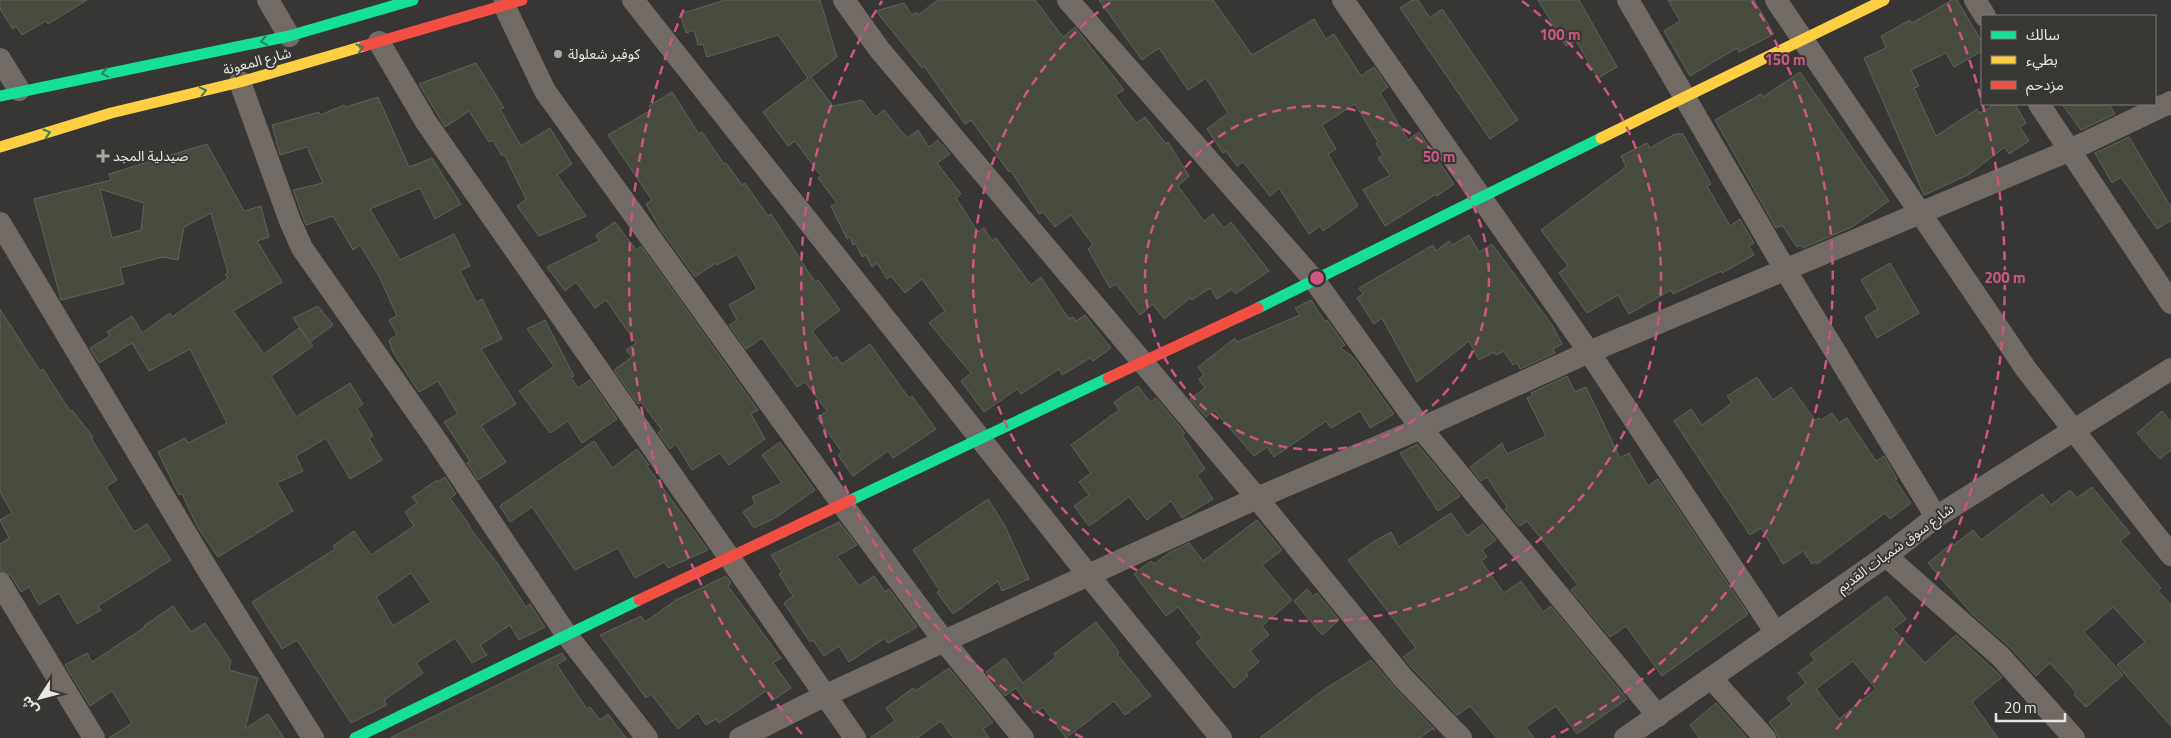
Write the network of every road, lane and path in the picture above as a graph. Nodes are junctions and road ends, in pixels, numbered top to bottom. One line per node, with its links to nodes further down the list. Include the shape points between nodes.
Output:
1 (268, 0): 13 (street)
2 (413, 0): 13 (main road, شارع المعونة)
3 (633, 0): 35 (street)
4 (844, 0): 31 (street, via 879,49)
5 (1068, 0): 28 (street)
6 (1343, 0): 24 (street)
7 (1628, 0): 19 (street)
8 (1776, 0): 14 (street)
9 (1884, 0): 14 (main road)
10 (1975, 0): 12 (street)
11 (509, 2): 15 (main road, شارع المعونة); 37 (street, via 545,91)
12 (1984, 15)
13 (289, 36): 18 (main road, شارع المعونة, one-way to 18)
14 (1800, 39): 19 (main road); 25 (street)
15 (379, 42): 17 (main road, شارع المعونة, one-way to 15); 41 (street, via 426,122)
16 (0, 59): 18 (street)
17 (240, 82): 22 (main road, شارع المعونة, one-way to 17, via 112,114); 45 (street, via 302,248)
18 (10, 93)
19 (1684, 97): 24 (main road); 27 (street)
20 (2171, 102): 23 (street)
21 (2040, 105): 23 (street)
22 (0, 147)
23 (2068, 151): 25 (street); 29 (street)
24 (1482, 198): 28 (main road); 30 (street)
25 (1919, 212): 27 (street); 34 (street, via 2026,369)
26 (0, 223): 51 (street, via 209,572)
27 (1786, 271): 30 (street); 38 (street)
28 (1315, 282): 31 (main road); 33 (street)
29 (2171, 302)
30 (1589, 352): 33 (street); 44 (street)
31 (1141, 362): 35 (main road); 36 (street)
32 (2171, 369): 34 (street, شارع سوق شمبات القديم)
33 (1421, 428): 36 (street); 49 (street)
34 (2072, 430): 38 (street, شارع سوق شمبات القديم); 39 (street)
35 (981, 438): 37 (main road); 42 (street)
36 (1257, 498): 42 (street); 58 (street, via 1403,678)
37 (842, 504): 41 (main road); 46 (street)
38 (1936, 517): 40 (street, شارع سوق شمبات القديم)
39 (2171, 555)
40 (1886, 556): 44 (street, شارع سوق شمبات القديم); 61 (street, via 2000,656)
41 (729, 559): 45 (main road); 48 (street)
42 (1089, 576): 46 (street); 57 (street)
43 (0, 583): 50 (street)
44 (1776, 633): 47 (street, شارع سوق شمبات القديم)
45 (566, 634): 52 (main road); 53 (street)
46 (944, 641): 48 (street); 56 (street)
47 (1712, 679): 49 (street, شارع سوق شمبات القديم); 60 (street)
48 (824, 696): 54 (street); 55 (street)
49 (1658, 716): 59 (street, شارع سوق شمبات القديم)
50 (94, 738)
51 (313, 738)
52 (355, 738)
53 (647, 738)
54 (740, 738)
55 (855, 738)
56 (1023, 738)
57 (1221, 738)
58 (1461, 738)
59 (1625, 738)
60 (1765, 738)
61 (2074, 738)

